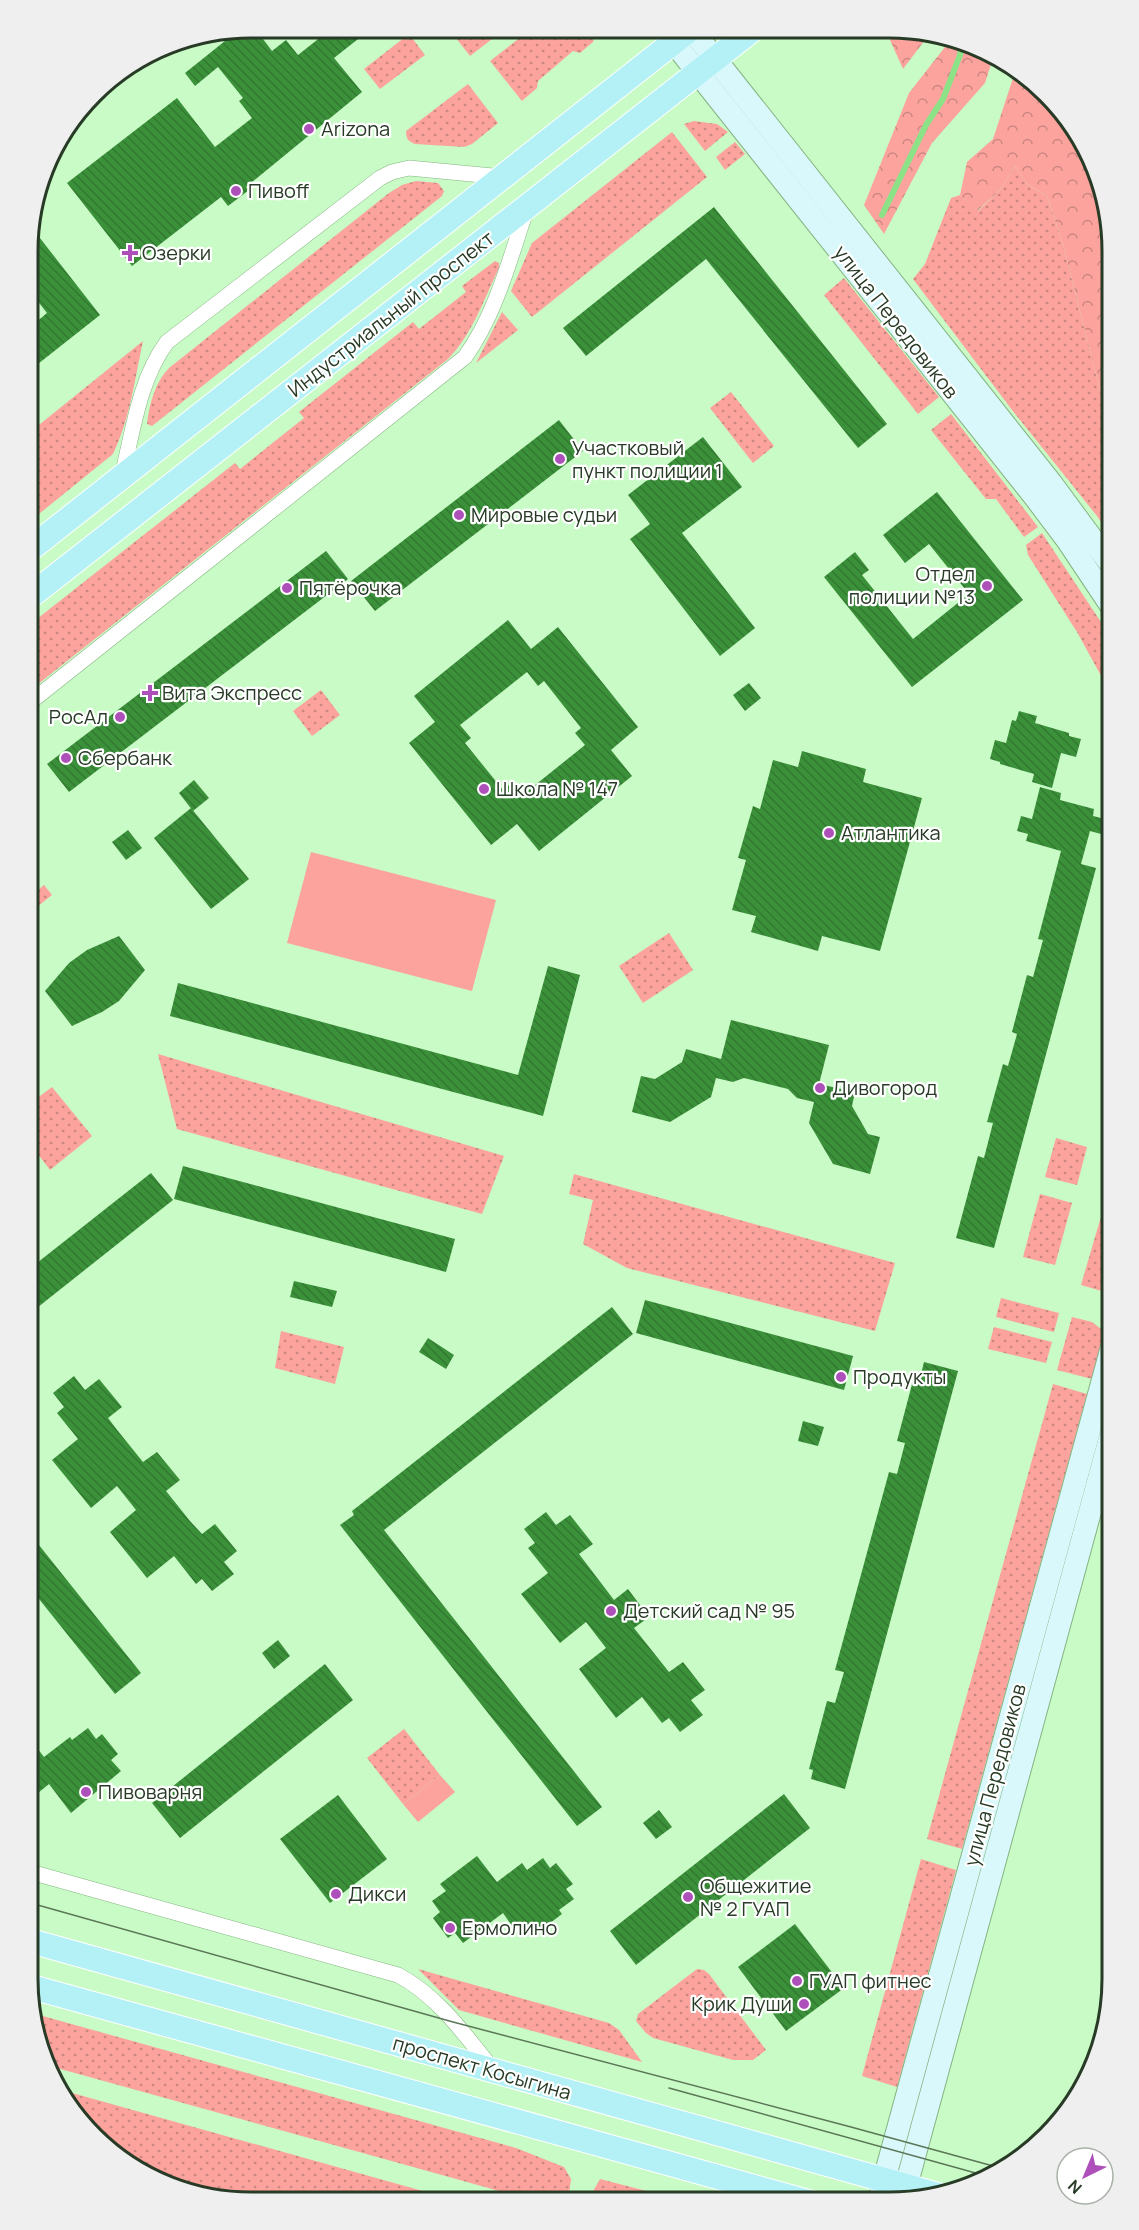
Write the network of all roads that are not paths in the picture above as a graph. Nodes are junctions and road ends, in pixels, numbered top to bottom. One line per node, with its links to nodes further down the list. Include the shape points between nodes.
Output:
1 (674, 38): 5 (main road, Индустриальный проспект)
2 (684, 38): 4 (street, улица Передовиков)
3 (742, 38): 4 (main road, Индустриальный проспект)
4 (707, 66): 6 (main road, Индустриальный проспект); 9 (street, улица Передовиков, via 1051,483); 11 (street, улица Передовиков, via 1068,541)
5 (503, 177): 7 (main road, Индустриальный проспект); 7 (street, via 409,168 386,175 167,342 147,376)
6 (526, 208): 10 (main road, Индустриальный проспект); 12 (street, via 498,293 465,357)
7 (122, 477): 8 (main road, Индустриальный проспект)
8 (38, 542)
9 (1102, 552)
10 (38, 590)
11 (1102, 593)
12 (38, 696)
13 (1102, 1385): 19 (street, улица Передовиков)
14 (1102, 1466): 19 (street, улица Передовиков)
15 (38, 1874): 18 (street, via 398,1975 426,1994)
16 (38, 1943): 18 (main road, проспект Косыгина)
17 (38, 1989): 20 (main road, проспект Косыгина)
18 (495, 2072): 19 (main road, проспект Косыгина)
19 (892, 2192)
20 (776, 2193)

